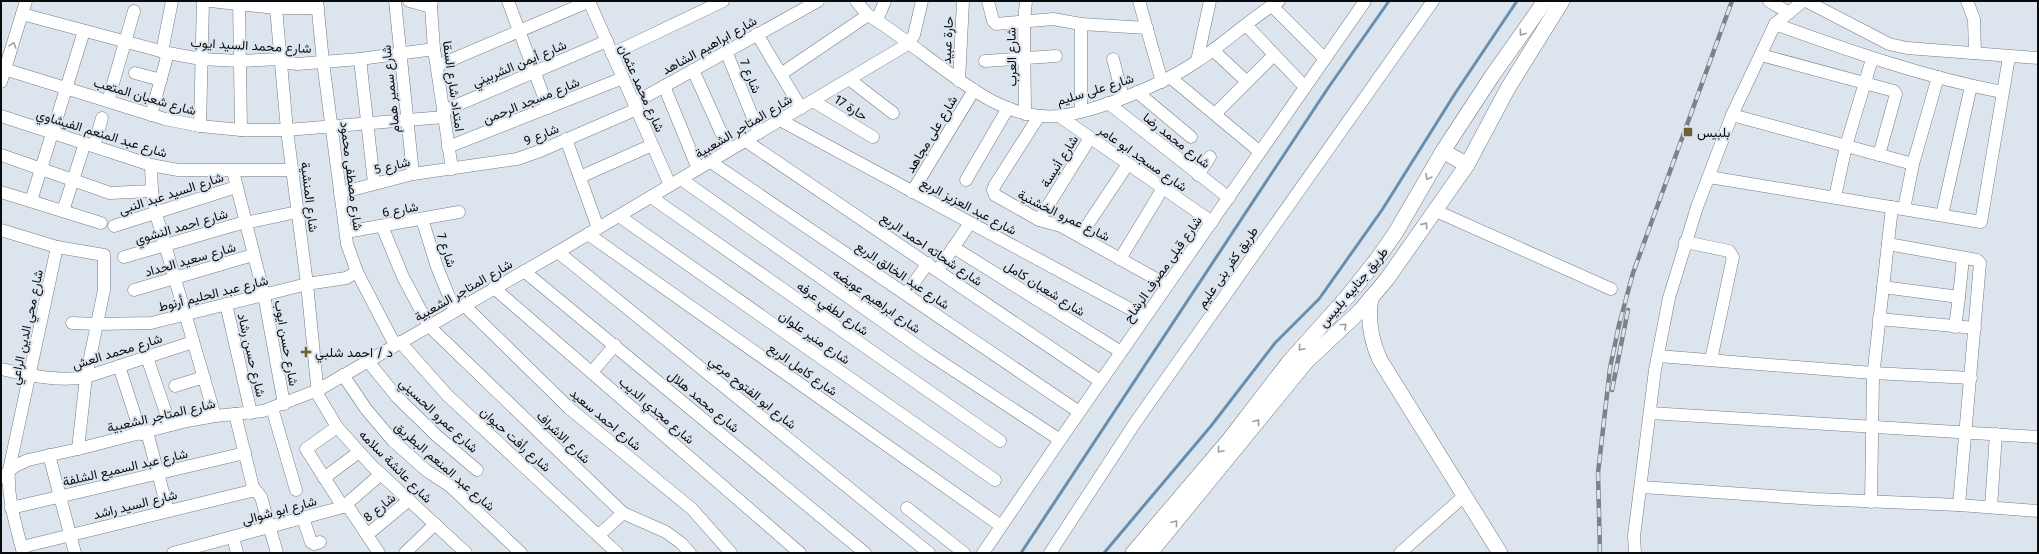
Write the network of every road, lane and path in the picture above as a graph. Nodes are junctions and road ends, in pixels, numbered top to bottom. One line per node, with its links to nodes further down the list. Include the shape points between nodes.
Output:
1 (26, 1): 33 (street)
2 (172, 1): 49 (street)
3 (203, 1): 59 (street)
4 (210, 1): 26 (street)
5 (395, 1): 51 (street, شارع سمير همام)
6 (409, 1): 27 (street)
7 (508, 1): 40 (street)
8 (589, 1): 40 (street); 43 (street, شارع محمد عثمان)
9 (723, 1): 52 (street)
10 (818, 1): 42 (street, شارع ابراهيم الشاهد)
11 (856, 1): 34 (street, شارع على سليم)
12 (885, 1): 34 (street)
13 (922, 1): 45 (street, via 914,35)
14 (963, 1): 80 (street, حارة عبيد)
15 (988, 1): 35 (street, via 994,23)
16 (1026, 1): 35 (street, شارع العرب)
17 (1140, 1): 39 (street)
18 (1210, 1): 67 (street)
19 (1365, 1): 63 (street, شارع قبلى مصرف الرشاح)
20 (1433, 1): 308 (street, طريق كفر بنى عليم, via 1135,423)
21 (1544, 1): 129 (main road, طريق جنابيه بلبيس, one-way to 129)
22 (1562, 1): 138 (main road, طريق جنابيه بلبيس, via 1508,88)
23 (1769, 1): 32 (street)
24 (1805, 1): 32 (street); 50 (street, via 1889,44 1907,48)
25 (1967, 1): 50 (street, via 1974,20)
26 (239, 2): 30 (street); 65 (street)
27 (432, 4): 46 (street, امتداد شارع السقا)
28 (318, 5): 30 (street); 68 (street, شارع مصطفى محمود)
29 (1270, 5): 38 (street, شارع على سليم); 63 (street)
30 (276, 8): 60 (street, شارع المنشية)
31 (134, 11): 44 (street)
32 (1789, 13): 37 (street)
33 (22, 14): 41 (street, شارع محمد السيد ايوب); 70 (street, one-way to 33)
34 (872, 18): 45 (street, شارع على سليم); 74 (street)
35 (1024, 22): 36 (street, via 1053,19); 57 (street, شارع العرب)
36 (1081, 24): 39 (street); 99 (street)
37 (1776, 24): 54 (street); 64 (street)
38 (1246, 25): 47 (street, شارع على سليم); 53 (street)
39 (1147, 28): 79 (street)
40 (520, 30): 69 (street); 72 (street)
41 (84, 31): 44 (street, شارع محمد السيد ايوب); 87 (street)
42 (758, 34): 48 (street, شارع ابراهيم الشاهد); 74 (street)
43 (606, 41): 52 (street, شارع محمد عثمان); 72 (street, شارع أيمن الشربيني)
44 (126, 42): 49 (street, شارع محمد السيد ايوب); 92 (street)
45 (908, 44): 77 (street, شارع المتاجر الشعبية); 80 (street, شارع على سليم)
46 (434, 49): 51 (street, شارع محمد السيد ايوب); 69 (street, امتداد شارع السقا)
47 (1213, 50): 67 (street, شارع على سليم); 82 (street)
48 (726, 51): 71 (street, شارع ابراهيم الشاهد); 118 (street, شارع 7)
49 (165, 52): 59 (street, شارع محمد السيد ايوب); 78 (street)
50 (1975, 53): 56 (street)
51 (401, 54): 61 (street, شارع محمد السيد ايوب); 110 (street, شارع سمير همام)
52 (612, 54): 76 (street, شارع محمد عثمان)
53 (1274, 55): 82 (street); 86 (street)
54 (1761, 55): 83 (street); 105 (street)
55 (1056, 56): 57 (street)
56 (2009, 57): 58 (street); 90 (street)
57 (1025, 58): 66 (street); 103 (street, شارع العرب)
58 (2038, 58)
59 (201, 59): 65 (street, شارع محمد السيد ايوب); 113 (street)
60 (280, 59): 65 (street, شارع محمد السيد ايوب); 68 (street, شارع محمد السيد ايوب, via 293,64); 116 (street, شارع المنشية)
61 (360, 59): 68 (street, شارع محمد السيد ايوب); 112 (street)
62 (1113, 59): 91 (street)
63 (1324, 59): 86 (street, شارع قبلى مصرف الرشاح)
64 (1872, 59): 75 (street); 83 (street)
65 (240, 61): 115 (street)
66 (985, 61)
67 (1197, 61): 79 (street, شارع على سليم)
68 (323, 62): 114 (street, شارع مصطفى محمود)
69 (437, 66): 102 (street, امتداد شارع السقا)
70 (3, 69): 81 (street); 87 (street, شارع شعبان المتعب)
71 (693, 70): 84 (street, شارع ابراهيم الشاهد); 128 (street)
72 (535, 71): 96 (street); 102 (street, شارع أيمن الشربيني)
73 (135, 73): 78 (street)
74 (781, 74): 97 (street)
75 (1938, 77): 85 (street); 136 (street)
76 (623, 78): 95 (street, شارع محمد عثمان); 96 (street, شارع مسجد الرحمن)
77 (850, 79): 93 (street, شارع المتاجر الشعبية); 100 (street)
78 (161, 80): 101 (street)
79 (1167, 80): 89 (street, شارع على سليم); 104 (street)
80 (959, 81): 88 (street, شارع على سليم)
81 (1, 82)
82 (1247, 82): 104 (street)
83 (1865, 83): 126 (street); 132 (street, via 1896,92)
84 (664, 86): 95 (street, شارع ابراهيم الشاهد); 140 (street)
85 (1971, 86): 90 (street); 169 (street)
86 (1305, 87): 130 (street, شارع قبلى مصرف الرشاح)
87 (66, 88): 92 (street, شارع شعبان المتعب); 117 (street)
88 (974, 90): 98 (street, شارع على سليم); 156 (street, شارع على مجاهد)
89 (1136, 92): 91 (street, شارع على سليم); 120 (street)
90 (2002, 92): 169 (street, via 1983,220 1980,222)
91 (1123, 97): 94 (street, شارع على سليم)
92 (108, 101): 101 (street, شارع شعبان المتعب)
93 (814, 101): 97 (street, شارع المتاجر الشعبية); 119 (street, حارة 17)
94 (1108, 103): 99 (street, شارع على سليم); 145 (street, شارع محمد رضا)
95 (635, 106): 122 (street, شارع 9); 125 (street, شارع محمد عثمان)
96 (548, 108): 127 (street, شارع مسجد الرحمن)
97 (801, 108): 111 (street, شارع المتاجر الشعبية)
98 (1008, 108): 103 (street, شارع على سليم); 148 (street)
99 (1081, 111): 108 (street, شارع على سليم)
100 (893, 112)
101 (151, 114): 113 (street, شارع شعبان المتعب)
102 (443, 114): 110 (street, شارع أيمن الشربيني); 127 (street, امتداد شارع السقا)
103 (1025, 114): 107 (street, شارع على سليم)
104 (1215, 114): 130 (street)
105 (1732, 115): 126 (street); 147 (street)
106 (1, 116): 117 (street, شارع عبد المنعم الفيشاوي)
107 (1039, 116): 108 (street, شارع على سليم); 172 (street, شارع عمرو الخشنية, via 993,190 995,195)
108 (1059, 116): 121 (street, شارع مسجد ابو عامر)
109 (102, 118): 124 (street)
110 (408, 120): 112 (street, شارع أيمن الشربيني); 144 (street, شارع سمير همام)
111 (780, 120): 118 (street, شارع المتاجر الشعبية); 156 (street, شارع عبد العزيز الربع)
112 (368, 124): 114 (street, شارع شعبان المتعب); 151 (street)
113 (200, 126): 115 (street, شارع شعبان المتعب)
114 (332, 126): 116 (street, شارع شعبان المتعب); 157 (street, شارع مصطفى محمود)
115 (241, 130): 116 (street, شارع شعبان المتعب)
116 (287, 130): 142 (street, شارع المنشية)
117 (52, 132): 124 (street, شارع عبد المنعم الفيشاوي); 141 (street)
118 (759, 133): 123 (street, شارع المتاجر الشعبية)
119 (873, 137)
120 (1191, 137)
121 (1090, 138): 135 (street, شارع مسجد ابو عامر); 172 (street, شارع أنيسة)
122 (566, 140): 139 (street, شارع 9, via 517,159); 146 (street)
123 (746, 141): 128 (street, شارع المتاجر الشعبية); 193 (street, شارع شحاته احمد الربع)
124 (89, 144): 137 (street, شارع عبد المنعم الفيشاوي); 149 (street)
125 (652, 145): 146 (street); 150 (street, شارع محمد عثمان)
126 (1846, 146): 132 (street); 159 (street)
127 (448, 147): 139 (street, امتداد شارع السقا)
128 (729, 150): 134 (street, شارع المتاجر الشعبية)
129 (1443, 151): 138 (main road); 206 (main road, طريق جنابيه بلبيس, one-way to 206, via 1388,246)
130 (1260, 152): 160 (street, شارع قبلى مصرف الرشاح)
131 (1, 155): 141 (street)
132 (1879, 155): 136 (street)
133 (1210, 157): 145 (street)
134 (711, 162): 140 (street, شارع المتاجر الشعبية); 204 (street, شارع عبد الخالق الربع)
135 (1128, 164): 153 (street, شارع مسجد ابو عامر); 182 (street)
136 (1913, 164): 163 (street)
137 (151, 165): 143 (street, شارع عبد المنعم الفيشاوي, via 178,170); 154 (street)
138 (1468, 165): 165 (main road, طريق جنابيه بلبيس)
139 (452, 169): 144 (street, شارع 5)
140 (698, 169): 150 (street, شارع المتاجر الشعبية)
141 (41, 170): 149 (street); 161 (street)
142 (292, 170): 143 (street, شارع عبد المنعم الفيشاوي); 166 (street, شارع المنشية)
143 (233, 171): 152 (street, شارع حسن ايوب)
144 (413, 174): 151 (street, شارع 5)
145 (1198, 175): 160 (street, شارع محمد رضا)
146 (580, 177): 180 (street)
147 (1709, 177): 159 (street); 183 (street)
148 (966, 180)
149 (72, 181): 154 (street, via 110,192); 164 (street)
150 (676, 182): 158 (street, شارع المتاجر الشعبية); 254 (street, شارع ابراهيم عويضه)
151 (374, 183): 157 (street, شارع 5)
152 (236, 187): 168 (street, شارع السيد عبد النبى); 173 (street, شارع حسن ايوب)
153 (1163, 188): 174 (street, شارع مسجد ابو عامر); 192 (street)
154 (152, 191): 168 (street)
155 (1, 192): 161 (street)
156 (912, 192): 176 (street, شارع عبد العزيز الربع)
157 (340, 193): 181 (street, شارع مصطفى محمود)
158 (651, 197): 170 (street, شارع المتاجر الشعبية); 255 (street, شارع لطفي عرفه)
159 (1836, 197): 162 (street)
160 (1229, 198): 174 (street, شارع قبلى مصرف الرشاح)
161 (31, 201): 164 (street)
162 (1892, 207): 163 (street); 185 (street)
163 (1904, 209): 169 (street)
164 (62, 211): 175 (street)
165 (1436, 211): 202 (street); 208 (main road, طريق جنابيه بلبيس, one-way to 165)
166 (297, 212): 173 (street, شارع احمد النشوي); 198 (street, شارع المنشية)
167 (459, 212): 171 (street, شارع 6)
168 (156, 214): 177 (street, شارع السيد عبد النبى); 184 (street)
169 (1942, 215)
170 (619, 216): 180 (street, شارع المتاجر الشعبية); 265 (street, شارع منير علوان)
171 (422, 219): 178 (street, شارع 6); 210 (street, شارع 7, via 437,267)
172 (1039, 220): 182 (street, شارع عمرو الخشنية, via 1061,226)
173 (245, 222): 184 (street, شارع احمد النشوي); 189 (street, شارع حسن ايوب)
174 (1212, 222): 199 (street, شارع قبلى مصرف الرشاح)
175 (101, 223)
176 (970, 223): 187 (street); 213 (street, شارع عبد العزيز الربع)
177 (114, 226)
178 (382, 226): 181 (street, شارع 6); 217 (street, شارع الاشراف, via 403,277)
179 (1, 230): 186 (street)
180 (593, 231): 188 (street, شارع المتاجر الشعبية); 283 (street, شارع كامل الربع)
181 (346, 232): 196 (street, شارع مصطفى محمود, via 349,252)
182 (1080, 236): 192 (street, شارع عمرو الخشنية)
183 (1685, 242): 224 (street, via 1668,298); 227 (street, via 1729,251 1732,256)
184 (164, 244): 190 (street, شارع احمد النشوي); 197 (street)
185 (1888, 244): 191 (street); 200 (street)
186 (57, 247): 216 (street, via 104,254 104,290); 232 (street, شارع محي الدين الراعي)
187 (954, 247): 194 (street); 223 (street, شارع شعبان كامل)
188 (558, 252): 195 (street, شارع المتاجر الشعبية); 305 (street, شارع ابو الفتوح مرعي)
189 (253, 255): 197 (street, شارع سعيد الحداد); 205 (street, شارع حسن ايوب)
190 (124, 257)
191 (1963, 258): 207 (street); 219 (street, via 1977,260 1981,266)
192 (1120, 259): 199 (street, شارع عمرو الخشنية)
193 (928, 263): 194 (street, شارع شحاته احمد الربع); 204 (street)
194 (938, 270): 237 (street, شارع شحاته احمد الربع)
195 (524, 271): 201 (street, شارع المتاجر الشعبية); 222 (street, شارع محمد هلال)
196 (357, 272): 198 (street, شارع عبد الحليم أرنوط, via 346,278); 221 (street, شارع مصطفى محمود)
197 (174, 277): 203 (street, شارع سعيد الحداد); 212 (street)
198 (307, 284): 205 (street, شارع عبد الحليم أرنوط); 239 (street, شارع المنشية)
199 (1167, 285): 213 (street, شارع قبلى مصرف الرشاح)
200 (1883, 287): 207 (street); 214 (street)
201 (494, 288): 210 (street, شارع المتاجر الشعبية); 230 (street, شارع مجدي الديب)
202 (1611, 289)
203 (134, 290)
204 (906, 294): 242 (street, شارع عبد الخالق الربع)
205 (264, 295): 209 (street, شارع عبد الحليم أرنوط); 240 (street, شارع حسن ايوب)
206 (1348, 296): 211 (main road, via 1353,307); 309 (main road, طريق جنابيه بلبيس, one-way to 309, via 1289,362 1229,440)
207 (1959, 297): 218 (street)
208 (1372, 298): 211 (main road, طريق جنابيه بلبيس); 270 (main road, طريق جنابيه بلبيس, via 1369,311 1370,331 1380,360)
209 (226, 304): 212 (street, شارع عبد الحليم أرنوط); 243 (street, شارع حسن رشاد)
210 (460, 308): 217 (street, شارع المتاجر الشعبية); 302 (street, شارع احمد سعيد, via 569,408 692,509)
211 (1360, 311): 310 (main road, طريق جنابيه بلبيس, one-way to 211, via 1306,362)
212 (185, 315): 216 (street, شارع عبد الحليم أرنوط, via 151,323); 220 (street)
213 (1145, 317): 223 (street, شارع قبلى مصرف الرشاح)
214 (1879, 319): 218 (street); 231 (street)
215 (72, 323): 216 (street, شارع عبد الحليم أرنوط)
216 (97, 324): 234 (street)
217 (429, 326): 221 (street, شارع المتاجر الشعبية); 280 (street, شارع الاشراف)
218 (1955, 327): 219 (street)
219 (1975, 328): 236 (street)
220 (194, 342): 225 (street, شارع محمد العش); 235 (street)
221 (397, 344): 226 (street, شارع المتاجر الشعبية); 287 (street, شارع رأفت حيوان, via 447,395)
222 (615, 345): 230 (street); 304 (street, شارع محمد هلال)
223 (1121, 352): 237 (street, شارع قبلى مصرف الرشاح)
224 (1658, 356): 227 (street); 244 (street)
225 (147, 357): 228 (street, شارع محمد العش); 247 (street)
226 (367, 360): 233 (street, شارع المتاجر الشعبية); 260 (street, شارع عمرو الحسيني, via 397,397)
227 (1711, 360): 231 (street)
228 (119, 366): 234 (street, شارع محمد العش); 251 (street)
229 (1, 369): 232 (street, شارع محمد العش)
230 (592, 372): 303 (street, شارع مجدي الديب)
231 (1874, 373): 236 (street); 249 (street)
232 (30, 375): 234 (street, شارع محمد العش, via 60,380); 261 (street, شارع محي الدين الراعي)
233 (343, 375): 239 (street, شارع المتاجر الشعبية); 299 (street, شارع عبد المنعم البطريق, via 366,409 393,441 427,471 450,486)
234 (86, 377): 256 (street)
235 (204, 377): 238 (street); 246 (street)
236 (1971, 378): 250 (street)
237 (1100, 381): 242 (street, شارع قبلى مصرف الرشاح)
238 (175, 386)
239 (318, 390): 240 (street, شارع المتاجر الشعبية); 248 (street, شارع عائشة سلامه, via 320,400)
240 (284, 404): 241 (street, شارع المتاجر الشعبية)
241 (272, 408): 243 (street, شارع المتاجر الشعبية); 268 (street)
242 (1079, 412): 254 (street, شارع قبلى مصرف الرشاح)
243 (251, 413): 245 (street, شارع المتاجر الشعبية)
244 (1650, 413): 249 (street); 266 (street)
245 (235, 414): 246 (street, شارع المتاجر الشعبية); 258 (street)
246 (215, 416): 247 (street, شارع المتاجر الشعبية)
247 (170, 425): 251 (street, شارع المتاجر الشعبية)
248 (337, 427): 257 (street, شارع عائشة سلامه); 264 (street, via 306,449)
249 (1872, 428): 250 (street); 272 (street)
250 (1966, 432): 252 (street); 273 (street)
251 (144, 433): 256 (street, شارع المتاجر الشعبية); 262 (street)
252 (1996, 434): 253 (street); 275 (street)
253 (2038, 437)
254 (1060, 440): 283 (street, شارع قبلى مصرف الرشاح)
255 (1000, 441)
256 (78, 449): 259 (street, شارع المتاجر الشعبية)
257 (360, 452): 263 (street, شارع عائشة سلامه); 264 (street)
258 (245, 454): 262 (street, شارع عبد السميع الشلفة); 267 (street)
259 (49, 455): 261 (street, شارع المتاجر الشعبية, via 21,462); 269 (street)
260 (477, 470)
261 (5, 474): 276 (street, شارع محي الدين الراعي)
262 (158, 474): 269 (street, شارع عبد السميع الشلفة); 278 (street)
263 (381, 474): 271 (street, شارع عائشة سلامه); 274 (street, شارع ابو شوالى)
264 (324, 478): 274 (street)
265 (995, 480)
266 (1642, 487): 272 (street); 313 (street, via 1634,536)
267 (255, 490): 278 (street, شارع السيد راشد); 284 (street, via 261,497)
268 (296, 490)
269 (60, 496): 276 (street, شارع عبد السميع الشلفة); 285 (street)
270 (1463, 497): 311 (street); 312 (main road, طريق جنابيه بلبيس)
271 (409, 500): 282 (street, شارع عائشة سلامه); 286 (street, شارع 8)
272 (1871, 502): 273 (street)
273 (1959, 505): 275 (street)
274 (345, 506): 281 (street, شارع ابو شوالى); 286 (street)
275 (1991, 507): 279 (street)
276 (11, 508): 290 (street, شارع محي الدين الراعي)
277 (907, 508): 306 (street)
278 (168, 511): 285 (street, شارع السيد راشد)
279 (2038, 511)
280 (623, 513): 287 (street); 301 (street, شارع الاشراف, via 666,532)
281 (303, 518): 284 (street, شارع ابو شوالى); 289 (street, via 311,542)
282 (435, 524): 297 (street); 298 (street, شارع عائشة سلامه)
283 (1001, 526): 307 (street, شارع قبلى مصرف الرشاح)
284 (270, 527): 288 (street, شارع ابو شوالى); 295 (street)
285 (70, 535): 290 (street, شارع السيد راشد); 292 (street)
286 (367, 535): 296 (street)
287 (600, 535): 300 (street, شارع رأفت حيوان)
288 (233, 537): 291 (street, شارع ابو شوالى); 294 (street)
289 (320, 542)
290 (22, 550)
291 (195, 550): 293 (street, شارع ابو شوالى)
292 (75, 553)
293 (173, 553)
294 (237, 553)
295 (277, 553)
296 (379, 553)
297 (405, 553)
298 (466, 553)
299 (521, 553)
300 (617, 553)
301 (690, 553)
302 (731, 553)
303 (800, 553)
304 (865, 553)
305 (929, 553)
306 (964, 553)
307 (983, 553)
308 (1050, 553)
309 (1133, 553)
310 (1150, 553)
311 (1400, 553)
312 (1500, 553)
313 (1634, 553)

